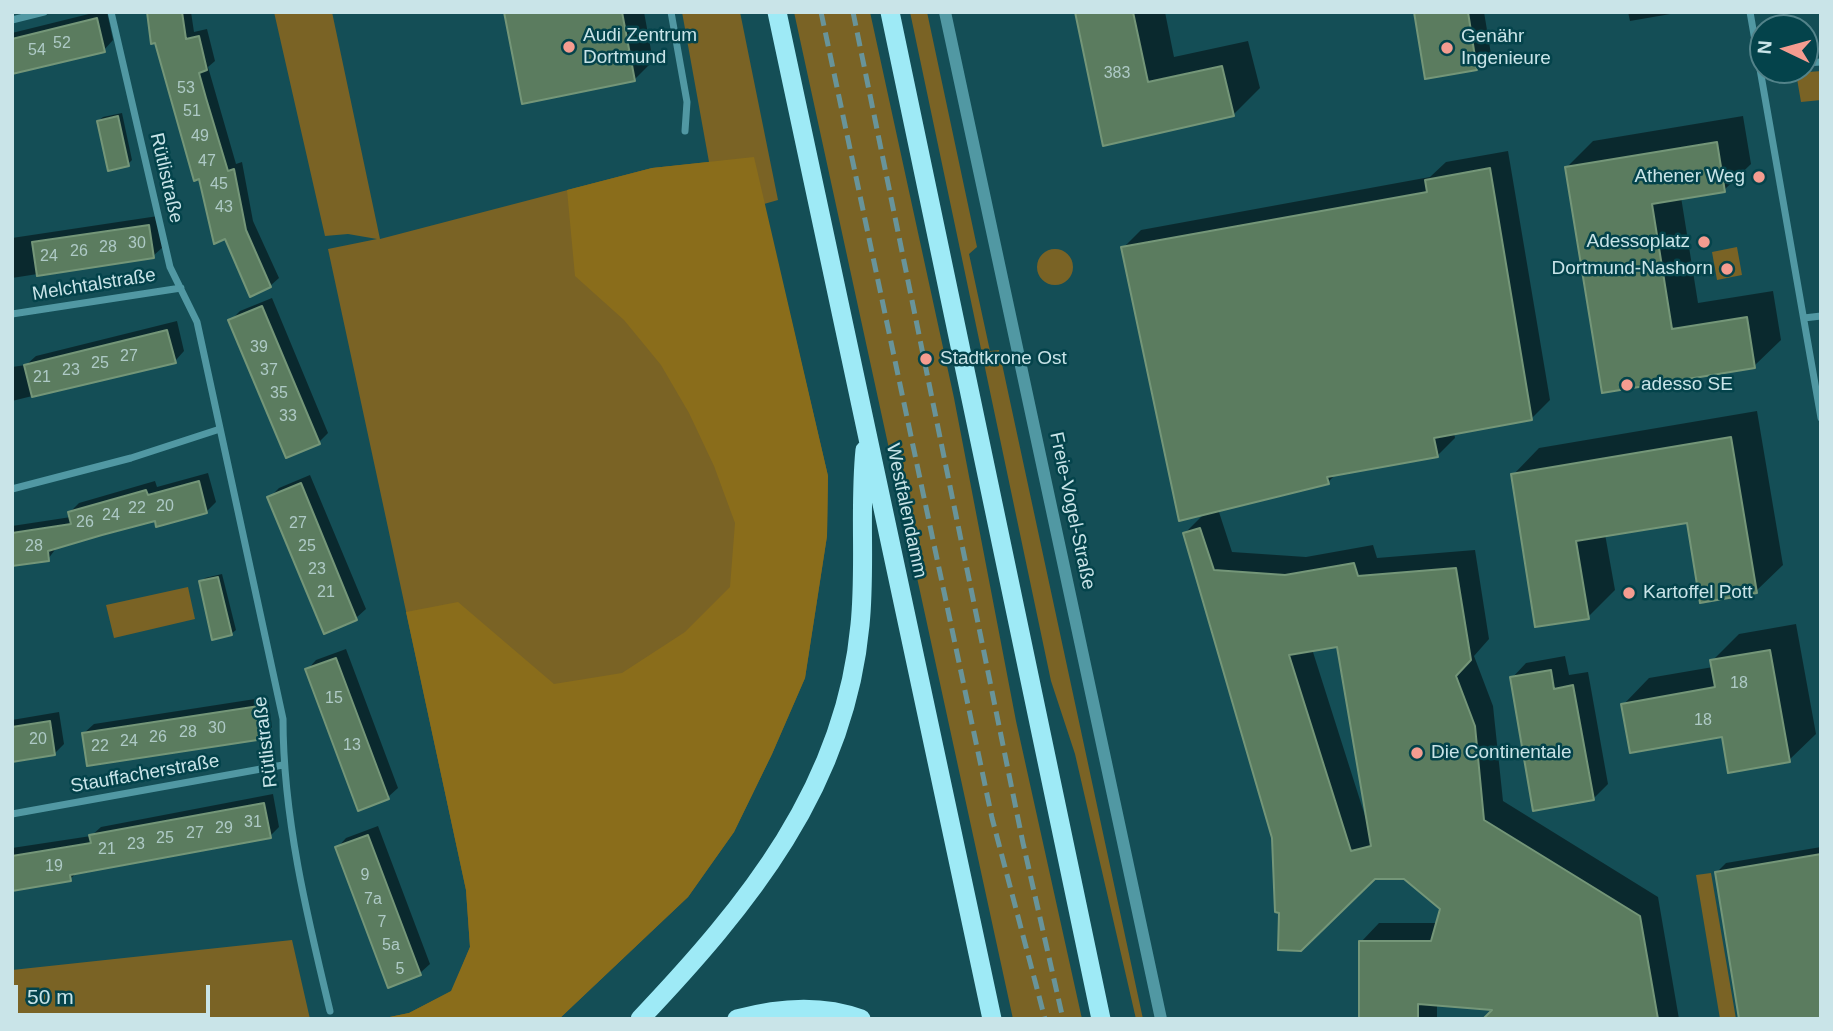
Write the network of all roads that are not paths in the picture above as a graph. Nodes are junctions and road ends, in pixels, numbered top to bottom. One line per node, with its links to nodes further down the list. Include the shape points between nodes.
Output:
1 (44, 12): 7 (street)
2 (111, 12): 10 (street, Rütlistraße, via 170,267)
3 (671, 12): 9 (street, via 687,102)
4 (777, 12): 16 (highway, Westfalendamm)
5 (890, 12): 25 (highway)
6 (945, 12): 26 (street, Freie-Vogel-Straße)
7 (12, 20)
8 (1764, 84): 13 (street)
9 (685, 131)
10 (181, 288): 11 (street, Melchtalstraße); 15 (street, Rütlistraße, via 197,321)
11 (12, 314)
12 (1821, 316): 13 (street)
13 (1804, 318): 14 (street)
14 (1821, 418)
15 (220, 429): 17 (street); 18 (street, Rütlistraße, via 282,719)
16 (866, 432): 21 (highway, via 860,495 861,622 835,737 813,795 763,874 698,958); 24 (highway, Westfalendamm)
17 (12, 489)
18 (283, 765): 19 (street, Stauffacherstraße); 20 (street, Rütlistraße, via 308,919)
19 (12, 814)
20 (330, 1011)
21 (642, 1016)
22 (737, 1019): 23 (highway, via 808,1009)
23 (861, 1019)
24 (992, 1019)
25 (1101, 1019)
26 (1161, 1019)

